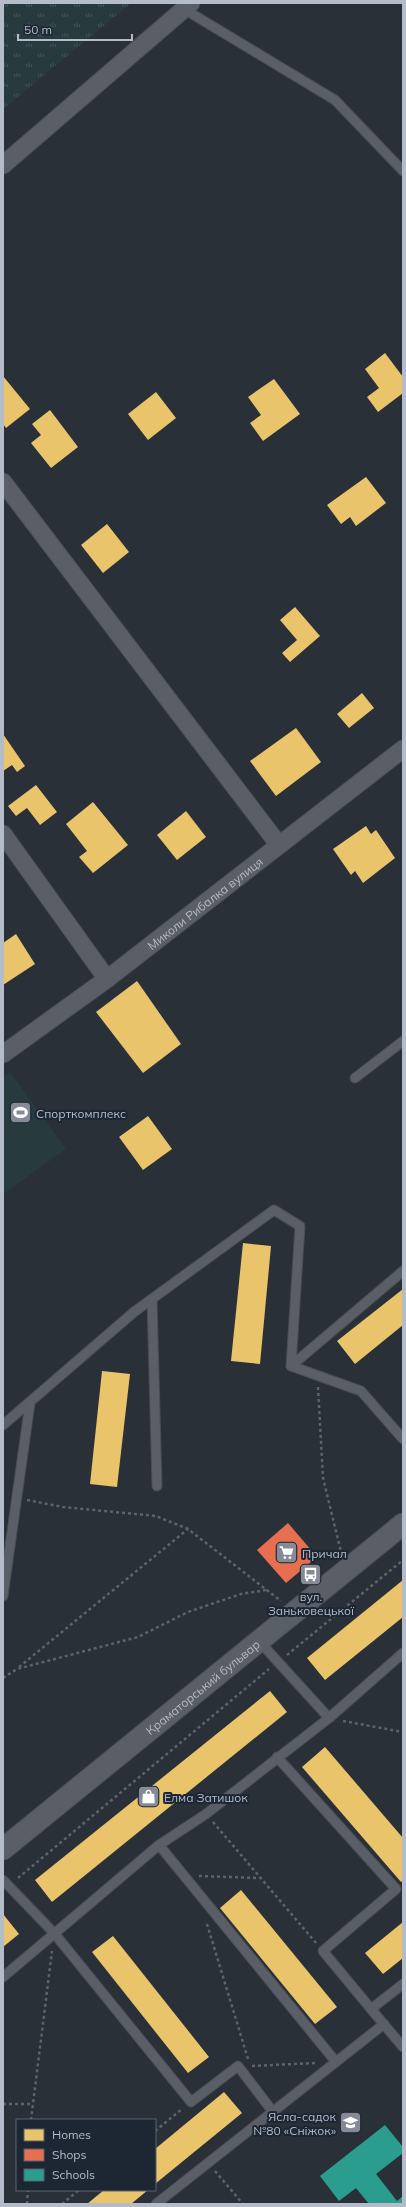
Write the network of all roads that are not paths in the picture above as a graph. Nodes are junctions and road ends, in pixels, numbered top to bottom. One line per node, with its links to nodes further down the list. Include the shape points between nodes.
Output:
1 (188, 6): 2 (street); 3 (lane, via 335,100)
2 (3, 165)
3 (403, 171)
4 (3, 482): 7 (street)
5 (403, 749): 7 (street, Миколи Рибалка вулиця)
6 (3, 834): 8 (street)
7 (279, 845): 8 (street, Миколи Рибалка вулиця)
8 (107, 979): 10 (street, Миколи Рибалка вулиця)
9 (403, 1041): 11 (lane)
10 (3, 1054)
11 (355, 1078)
12 (403, 1271): 14 (lane)
13 (152, 1299): 14 (lane, via 274,1210 300,1226); 15 (lane); 18 (lane)
14 (291, 1366): 17 (lane, via 362,1391)
15 (30, 1403): 16 (lane); 20 (lane)
16 (3, 1425)
17 (403, 1439)
18 (157, 1486)
19 (403, 1524): 21 (street, Краматорський бульвар)
20 (3, 1596)
21 (259, 1641): 23 (lane); 26 (street, Краматорський бульвар)
22 (403, 1653): 23 (lane)
23 (329, 1718): 24 (lane)
24 (277, 1757): 25 (lane, via 206,1814); 31 (lane, via 396,1889 323,1951)
25 (159, 1845): 28 (lane); 34 (lane)
26 (3, 1849)
27 (6, 1883): 28 (lane)
28 (54, 1933): 29 (lane); 35 (lane, via 191,2102 238,2066)
29 (3, 1977)
30 (403, 1984): 31 (lane)
31 (371, 2009): 32 (lane)
32 (384, 2024): 33 (lane); 34 (lane)
33 (403, 2048)
34 (336, 2062): 35 (lane)
35 (273, 2112): 36 (lane)
36 (156, 2204)

